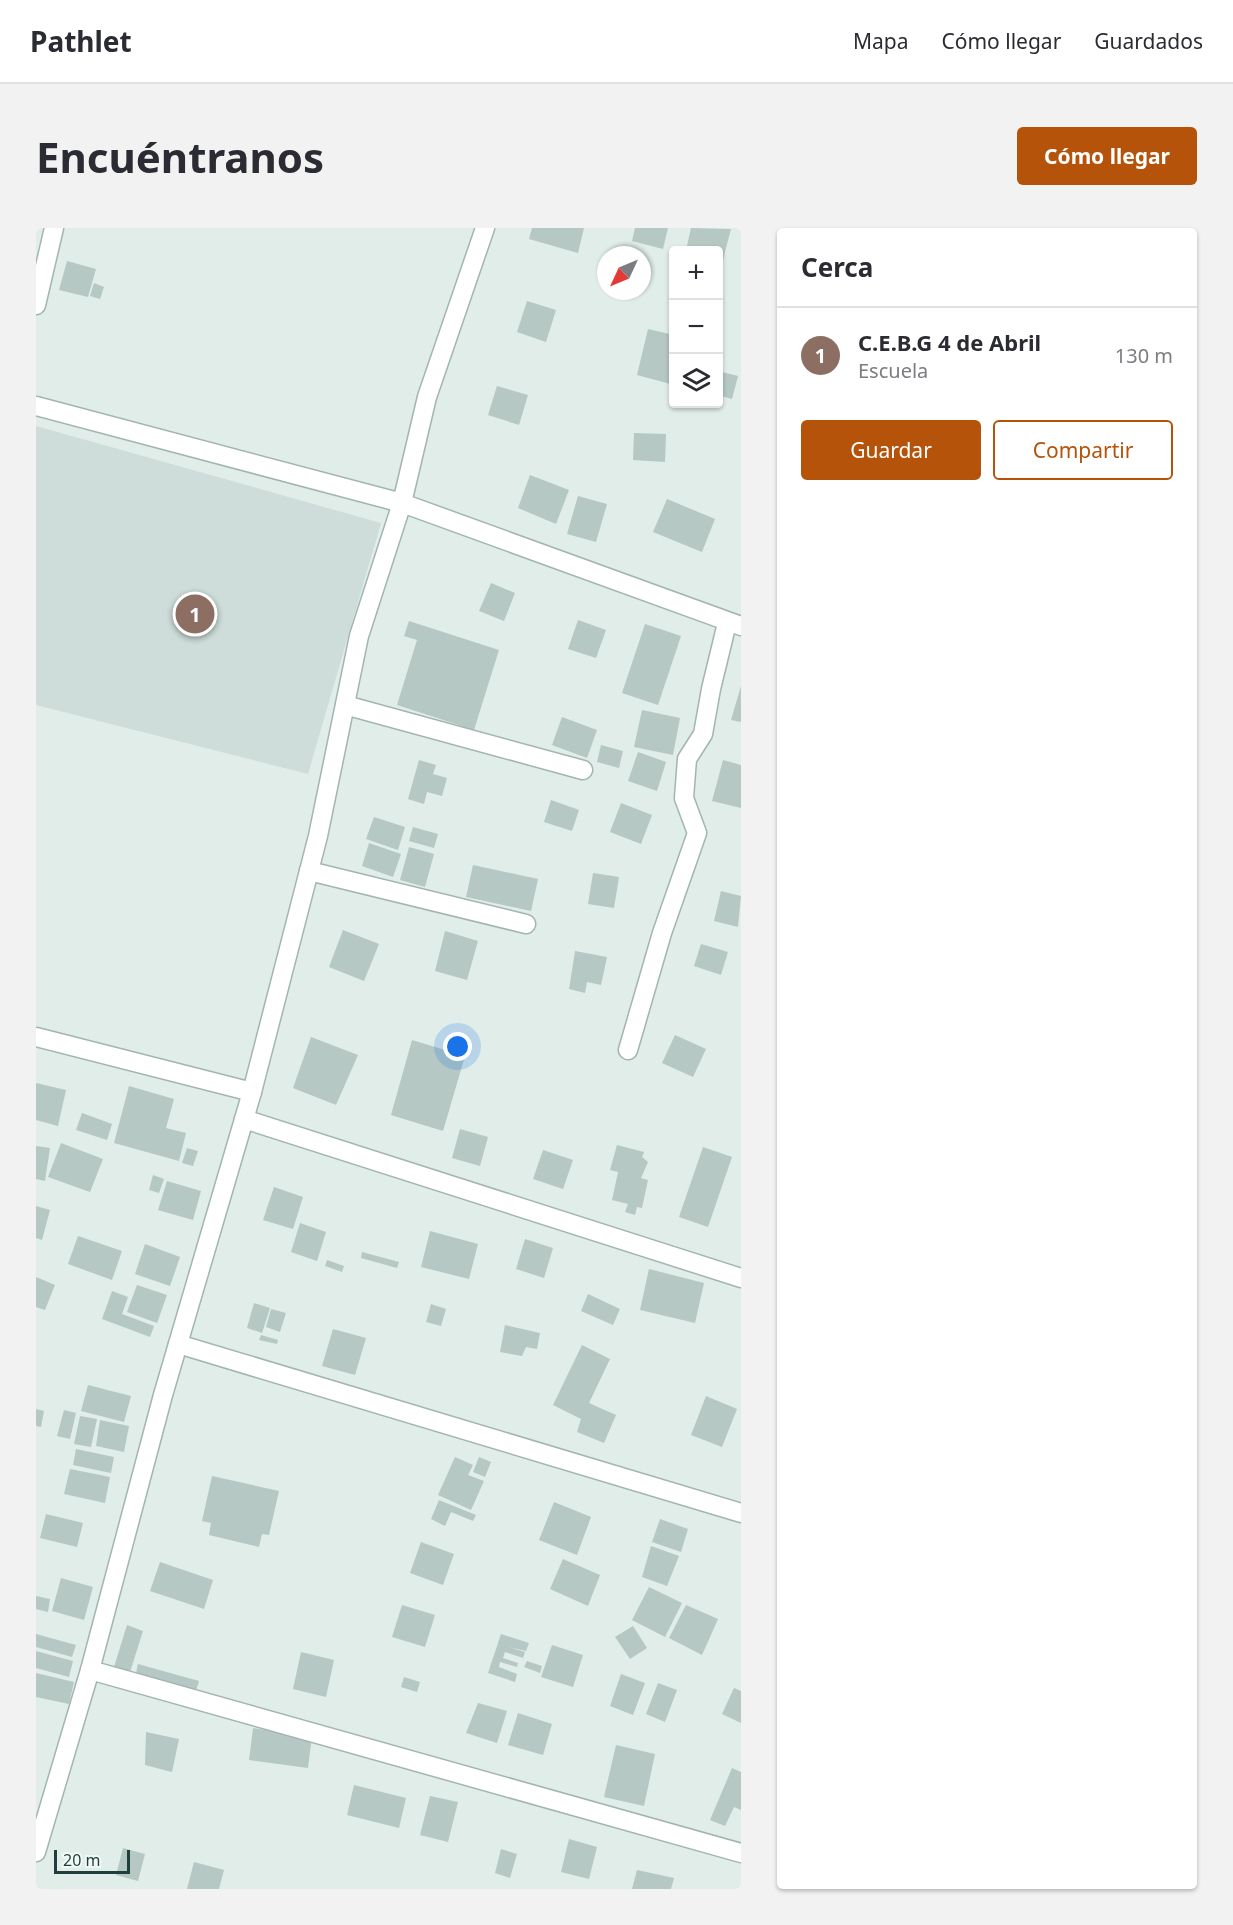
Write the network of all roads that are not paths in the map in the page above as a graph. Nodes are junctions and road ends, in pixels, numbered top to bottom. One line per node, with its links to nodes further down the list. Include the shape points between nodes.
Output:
1 (54, 228): 3 (street)
2 (485, 228): 5 (street, via 427,397)
3 (36, 305)
4 (36, 406): 5 (street)
5 (402, 503): 6 (street); 7 (street, via 359,636)
6 (734, 624): 12 (street, via 711,689 703,734 687,759 684,798 696,833)
7 (345, 705): 8 (street); 9 (street)
8 (583, 770)
9 (309, 871): 10 (street); 13 (street)
10 (526, 924)
11 (36, 1037): 13 (street)
12 (628, 1050)
13 (252, 1092): 14 (street)
14 (244, 1119): 15 (street); 16 (street)
15 (741, 1278)
16 (178, 1344): 17 (street); 18 (street)
17 (741, 1513)
18 (90, 1670): 19 (street); 21 (street)
19 (44, 1794): 20 (street)
20 (36, 1852)
21 (741, 1853)

